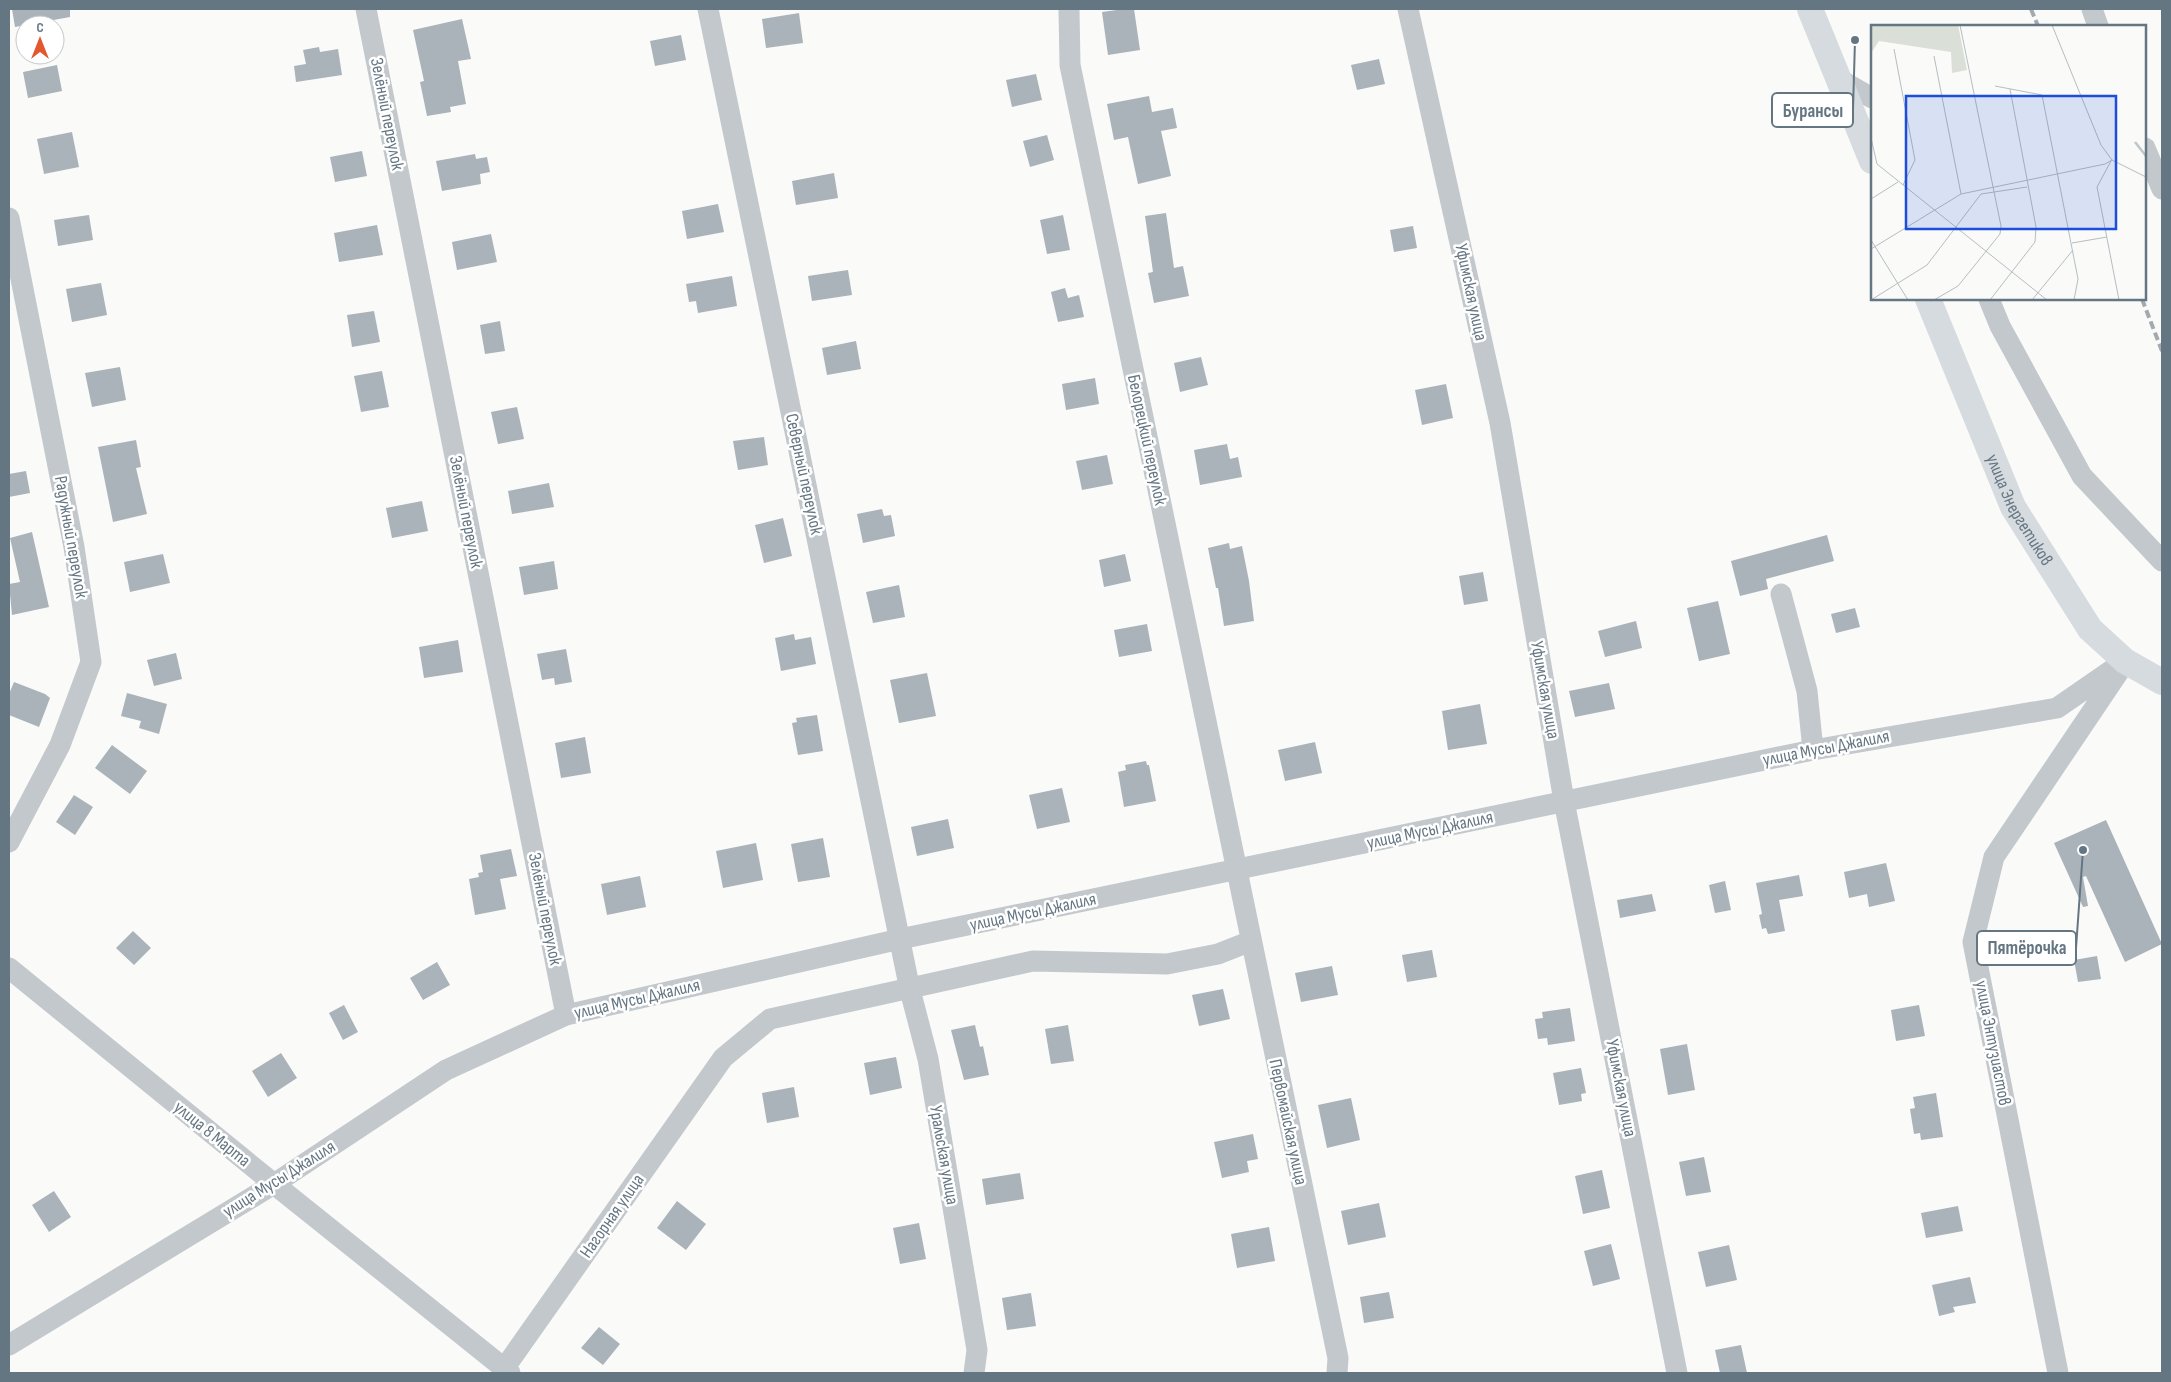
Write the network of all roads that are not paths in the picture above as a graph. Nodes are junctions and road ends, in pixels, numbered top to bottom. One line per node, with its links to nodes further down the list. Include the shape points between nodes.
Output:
1 (366, 9): 28 (street, Зелёный переулок)
2 (708, 9): 24 (street, Северный переулок)
3 (1070, 9): 23 (street, Белорецкий переулок, via 1070,65)
4 (1408, 9): 21 (street, Уфимская улица, via 1500,423)
5 (1810, 9): 8 (main road)
6 (2092, 9): 7 (street)
7 (2098, 25)
8 (1838, 79): 9 (street); 11 (main road)
9 (1871, 97)
10 (2146, 150): 12 (street)
11 (1871, 159)
12 (2162, 189)
13 (9, 218): 22 (street, Радужный переулок, via 74,547 91,662 60,745)
14 (1928, 300): 18 (main road, улица Энергетиков, via 2013,506 2090,629)
15 (1989, 300): 16 (street, via 2000,326 2082,476)
16 (2162, 561)
17 (1781, 594): 20 (street, via 1807,691)
18 (2125, 661): 19 (main road, улица Энергетиков); 20 (street, улица Мусы Джалиля, via 2057,708); 35 (street, улица Энтузиастов, via 1994,857 1973,942)
19 (2162, 682)
20 (1813, 750): 21 (street, улица Мусы Джалиля)
21 (1564, 802): 23 (street, улица Мусы Джалиля); 34 (street, Уфимская улица)
22 (9, 842)
23 (1236, 870): 24 (street, улица Мусы Джалиля); 25 (street, Первомайская улица)
24 (900, 939): 27 (street, Уральская улица); 28 (street, улица Мусы Джалиля)
25 (1251, 941): 27 (street, Нагорная улица, via 1218,954 1167,964 1033,961); 33 (street, Первомайская улица, via 1338,1358)
26 (9, 968): 29 (street, улица 8 Марта)
27 (910, 990): 31 (street, Нагорная улица, via 770,1019 723,1058); 32 (street, Уральская улица, via 928,1059 977,1350)
28 (566, 1014): 29 (street, улица Мусы Джалиля, via 446,1070)
29 (274, 1184): 30 (street, улица Мусы Джалиля); 31 (street, улица 8 Марта)
30 (9, 1345)
31 (505, 1372)
32 (974, 1373)
33 (1337, 1373)
34 (1677, 1373)
35 (2058, 1373)

